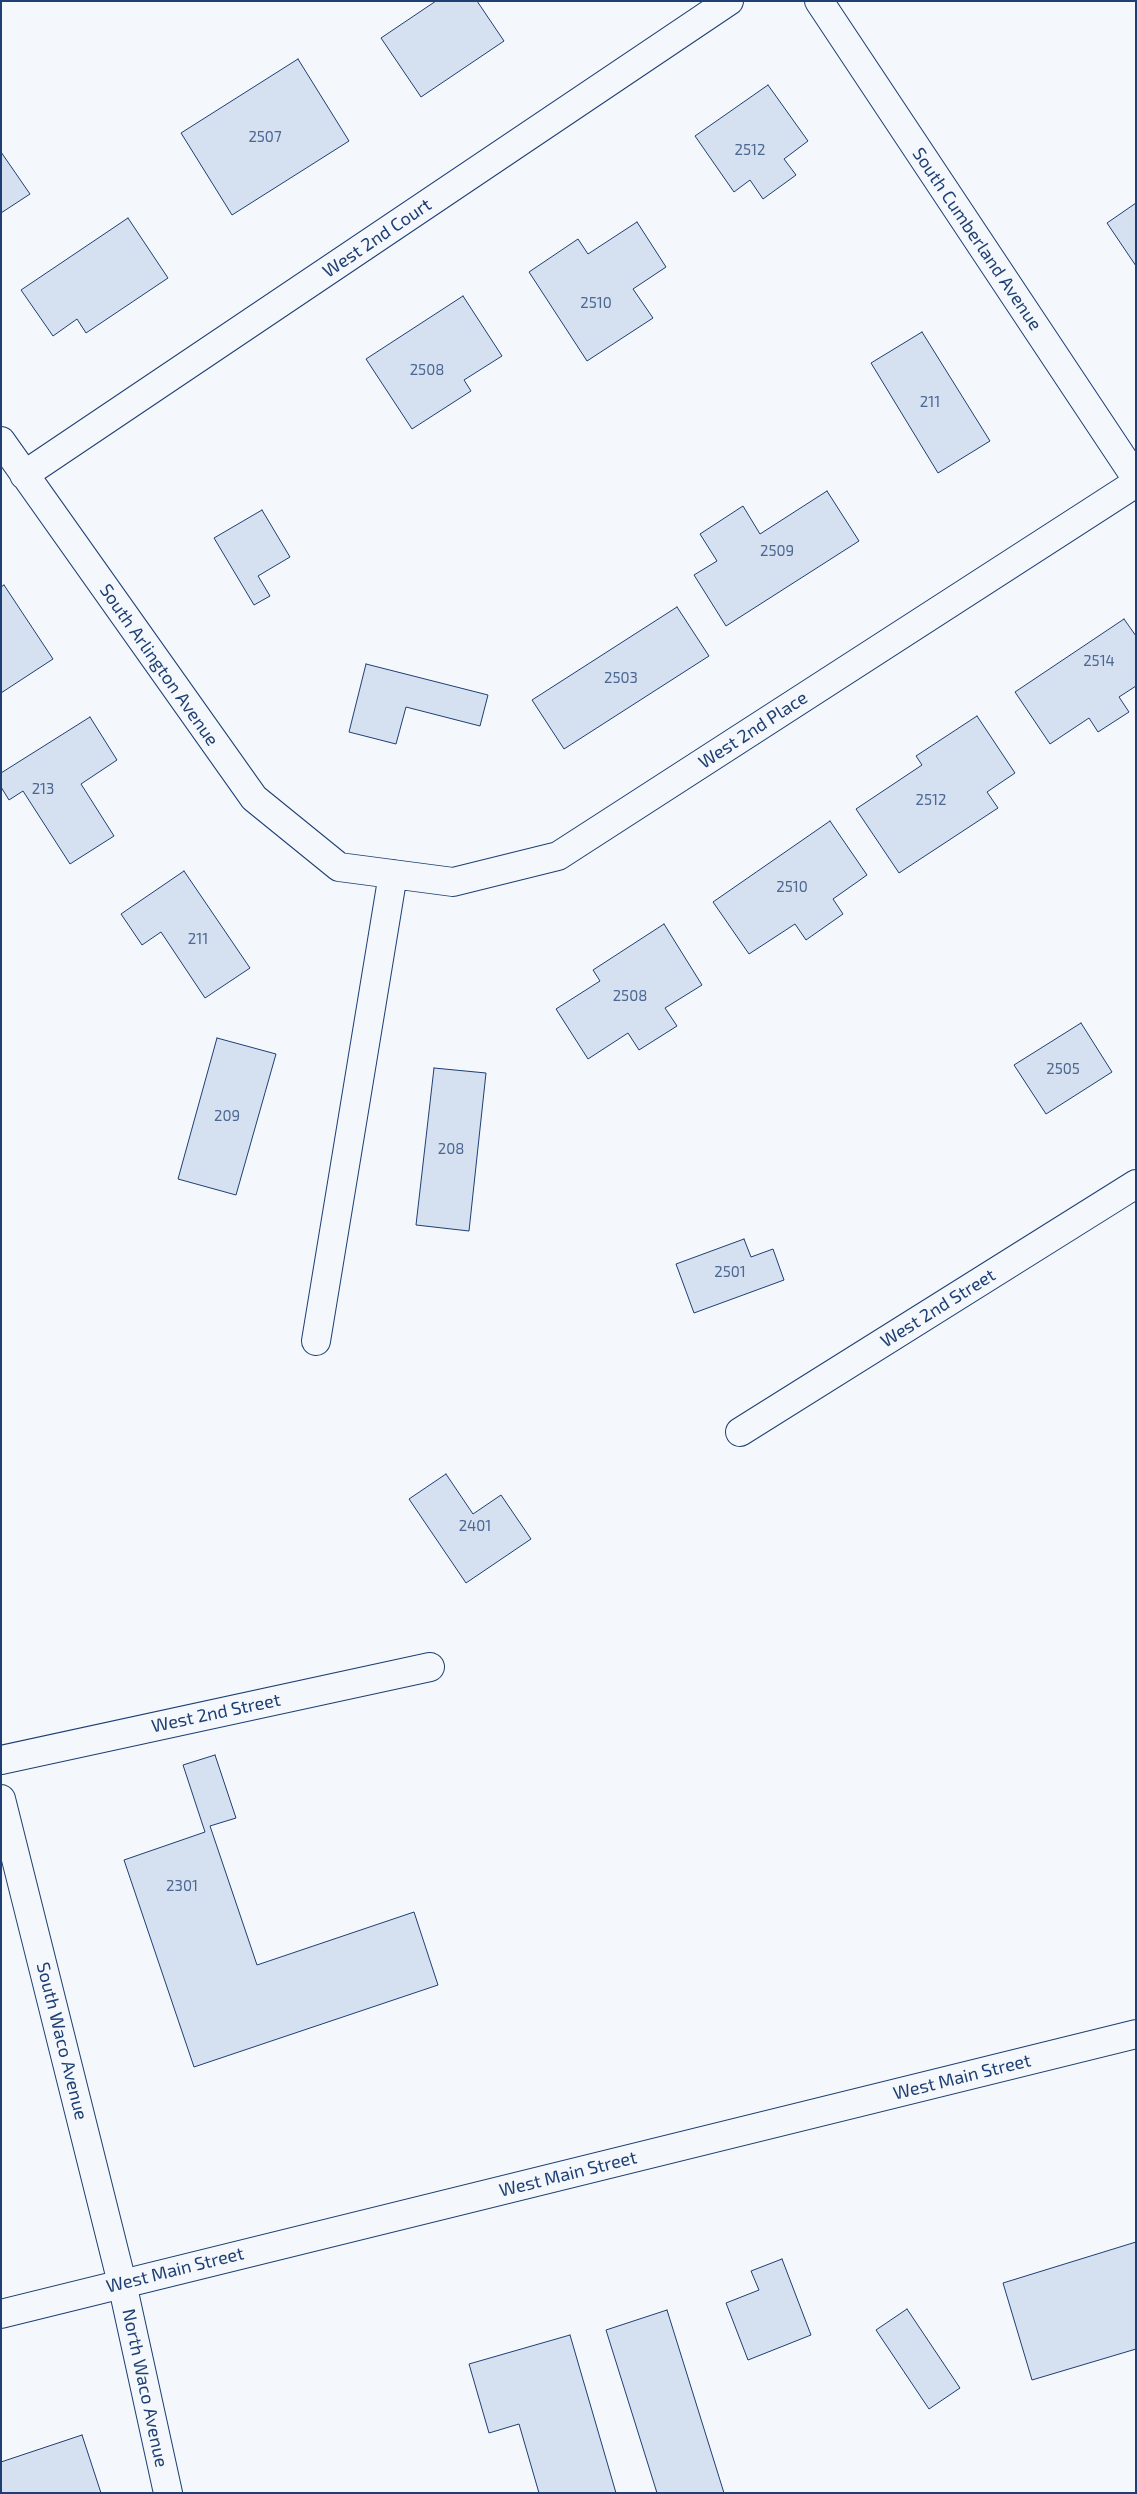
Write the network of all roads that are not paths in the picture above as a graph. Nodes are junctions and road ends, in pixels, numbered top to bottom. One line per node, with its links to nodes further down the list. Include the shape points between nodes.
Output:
1 (729, 1): 4 (street, West 2nd Court)
2 (819, 1): 5 (street, South Cumberland Avenue)
3 (1, 441): 4 (street, South Arlington Avenue)
4 (24, 475): 7 (street, South Arlington Avenue, via 254,798)
5 (1136, 478)
6 (1136, 484): 8 (street, West 2nd Place, via 558,856 453,882)
7 (339, 867): 8 (street, West 2nd Place)
8 (393, 874): 10 (street)
9 (1136, 1184): 11 (street, West 2nd Street)
10 (316, 1341)
11 (740, 1432)
12 (430, 1667): 13 (street, West 2nd Street)
13 (1, 1760)
14 (1, 1799): 16 (street, South Waco Avenue)
15 (1136, 2034): 16 (street, West Main Street)
16 (122, 2283): 17 (street, West Main Street); 18 (street, North Waco Avenue)
17 (1, 2314)
18 (168, 2493)

